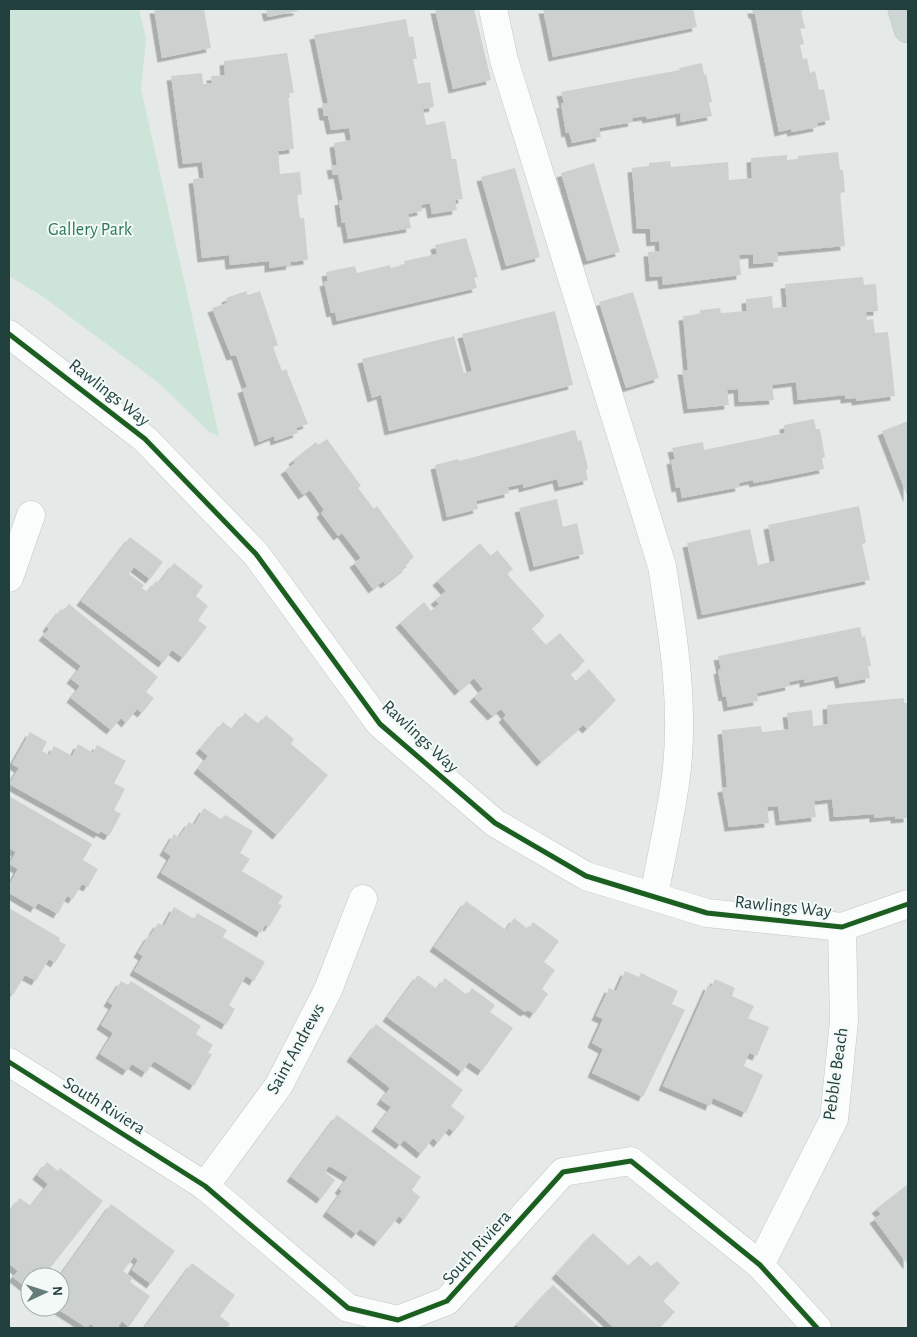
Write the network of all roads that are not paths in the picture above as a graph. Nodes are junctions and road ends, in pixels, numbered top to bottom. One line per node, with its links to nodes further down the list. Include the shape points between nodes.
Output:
1 (493, 9): 7 (street, via 504,60 662,566 674,646 678,720 676,775)
2 (902, 9): 3 (main road)
3 (908, 29)
4 (9, 334): 7 (street, Rawlings Way, via 144,439 250,548 380,724 495,823 586,876)
5 (31, 515): 6 (street)
6 (9, 578)
7 (654, 896): 10 (street, Rawlings Way, via 707,913)
8 (363, 899): 12 (street, Saint Andrews, via 328,990 279,1085)
9 (908, 904): 10 (street, Rawlings Way)
10 (842, 927): 13 (street, Pebble Beach, via 844,1021 834,1119)
11 (9, 1062): 12 (street, South Riviera)
12 (206, 1186): 13 (street, South Riviera, via 348,1308 398,1320 447,1301 563,1172 631,1161)
13 (760, 1265): 14 (street, South Riviera)
14 (817, 1328)

